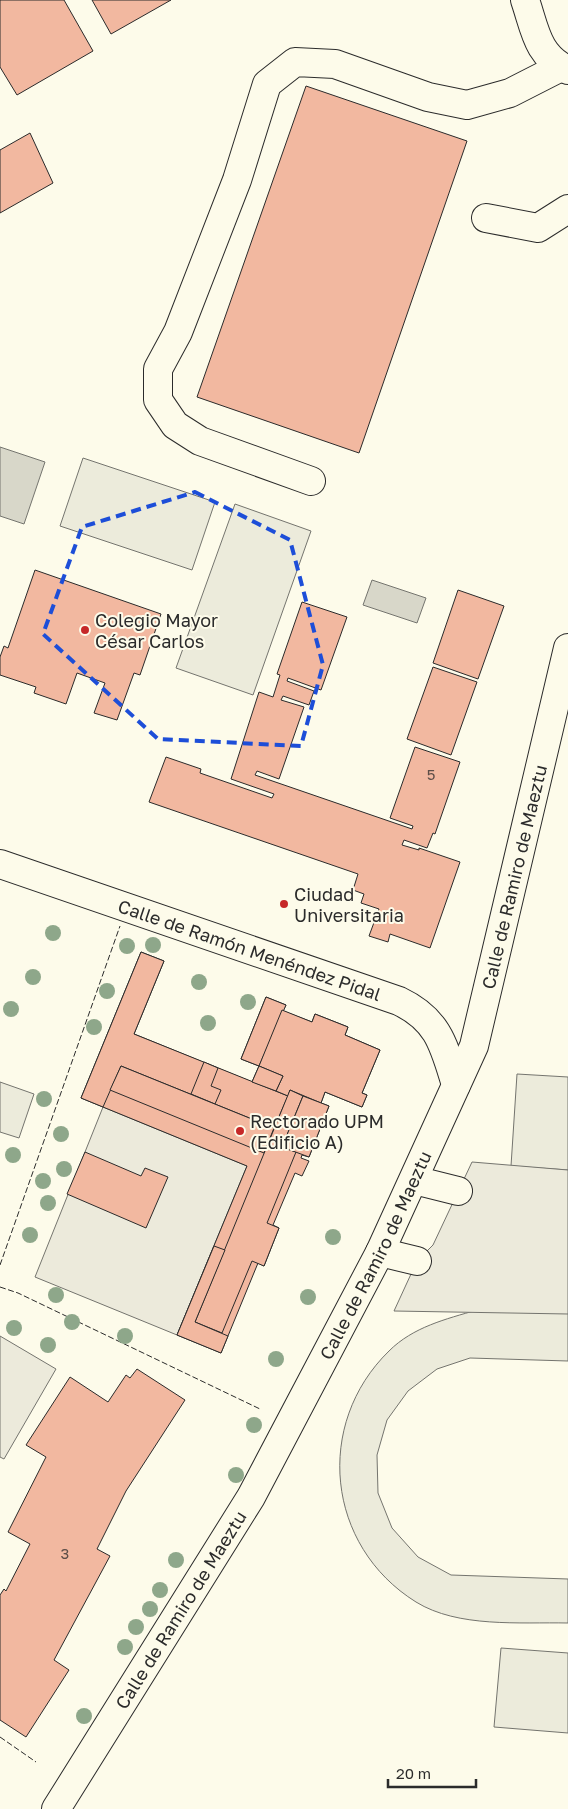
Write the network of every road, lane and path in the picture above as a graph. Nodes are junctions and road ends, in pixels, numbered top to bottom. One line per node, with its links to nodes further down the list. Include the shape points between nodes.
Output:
1 (525, 0): 2 (street, via 540,47)
2 (565, 69): 5 (street, via 510,93 467,105 428,97 335,64 295,62 267,84 237,180 178,332 158,369 158,400 174,425 200,441)
3 (568, 209): 4 (street, via 538,228)
4 (486, 218)
5 (311, 481)
6 (568, 648): 8 (street, Calle de Ramiro de Maeztu, via 487,997 474,1046)
7 (0, 864): 8 (street, Calle de Ramón Menéndez Pidal, via 399,1001 416,1010 436,1030)
8 (456, 1085): 9 (street, Calle de Ramiro de Maeztu)
9 (414, 1180): 10 (street); 11 (street, Calle de Ramiro de Maeztu)
10 (458, 1191)
11 (380, 1252): 12 (street); 13 (street, Calle de Ramiro de Maeztu, via 251,1497)
12 (417, 1261)
13 (56, 1809)

